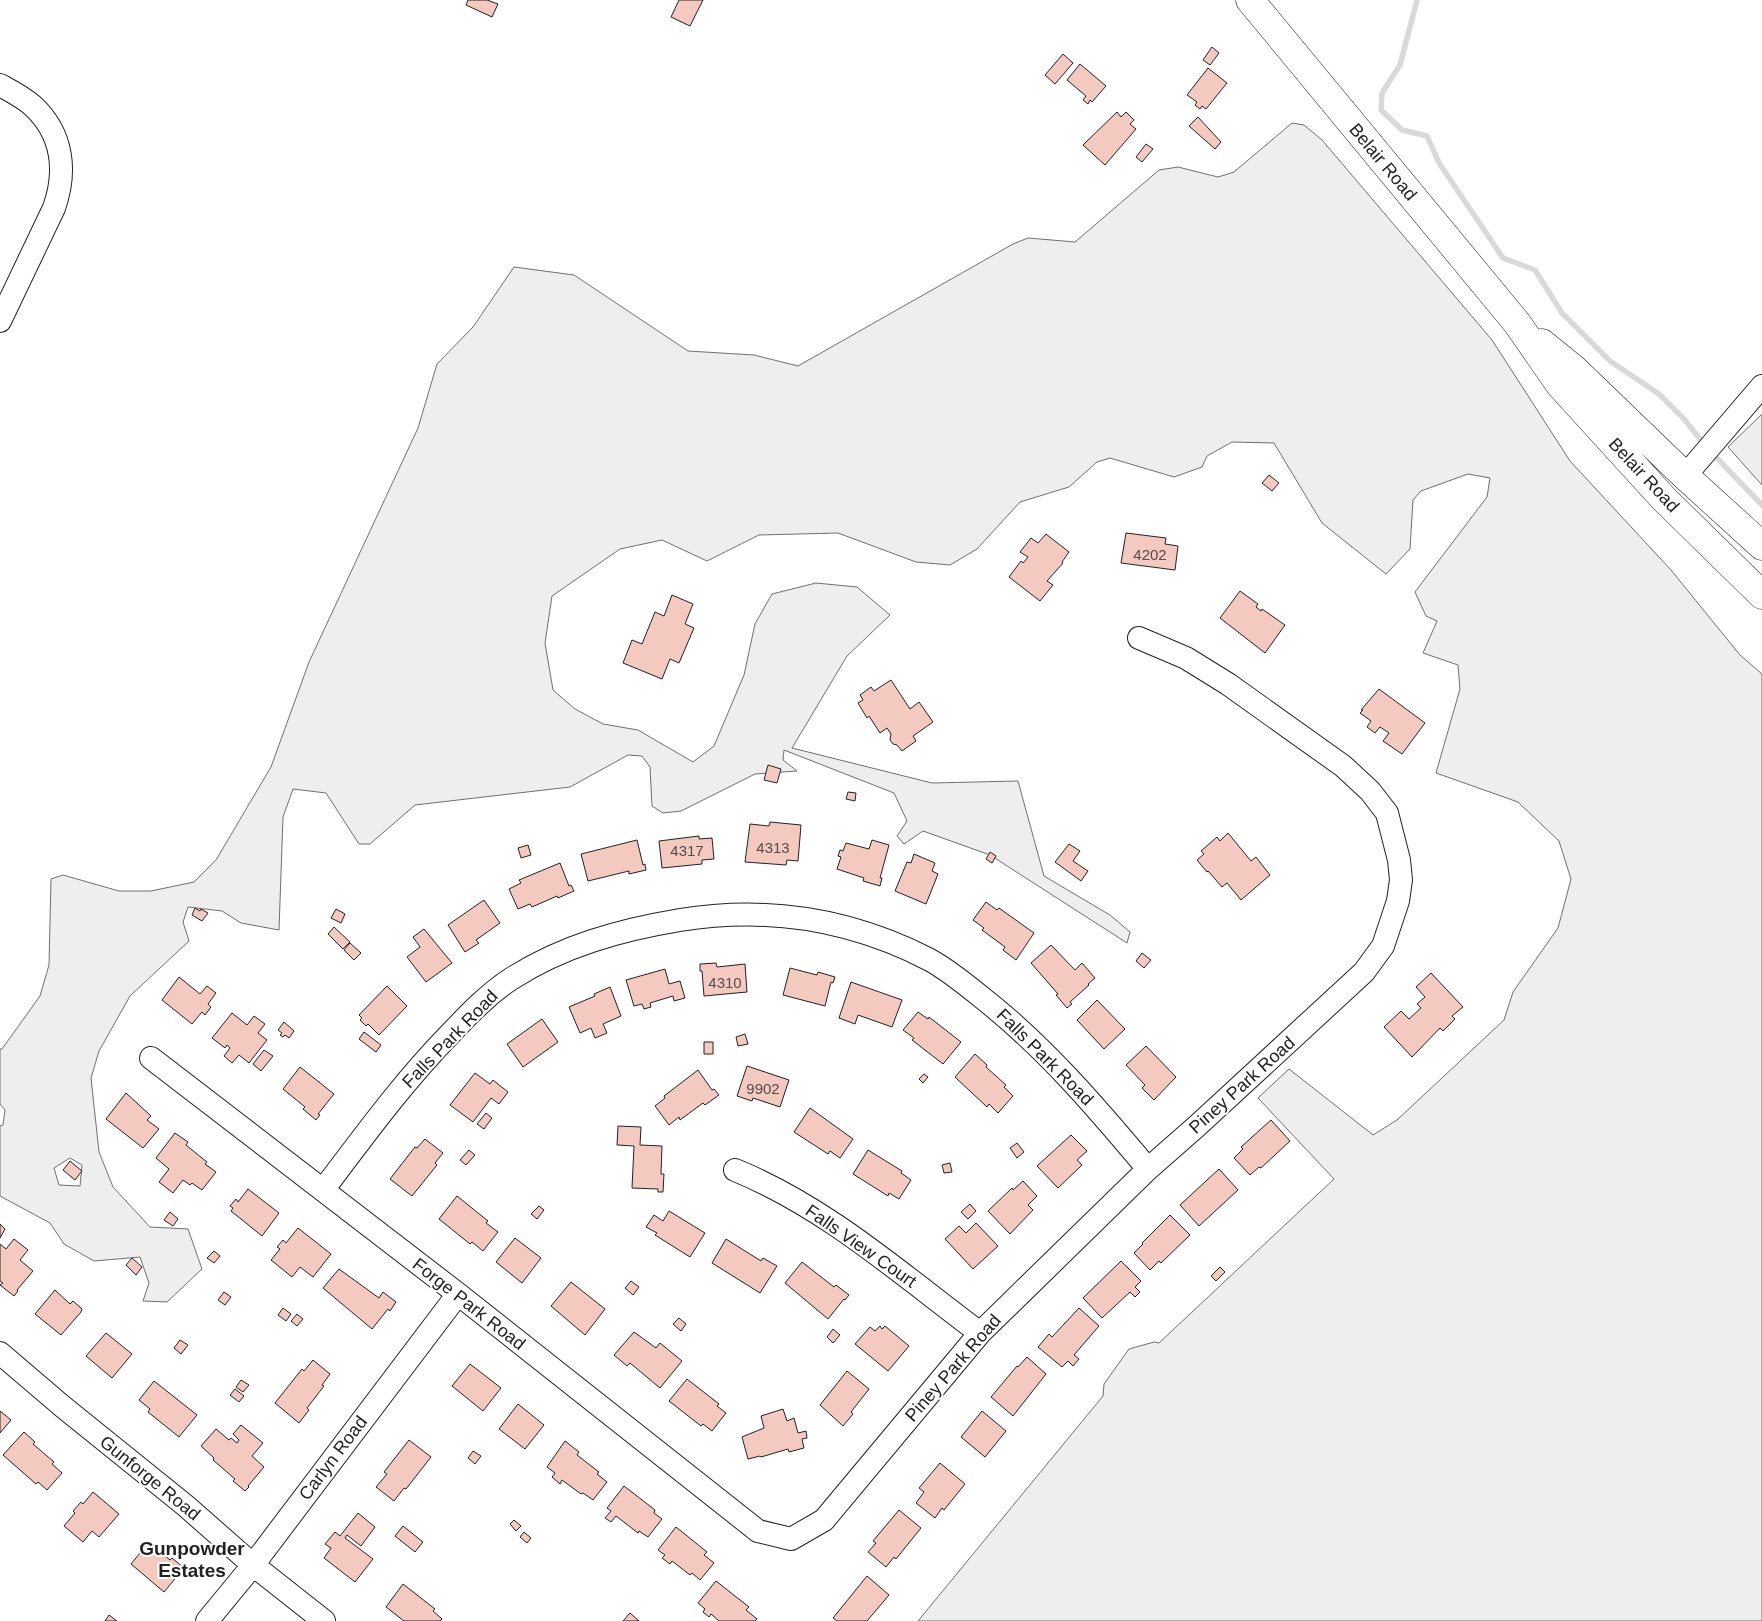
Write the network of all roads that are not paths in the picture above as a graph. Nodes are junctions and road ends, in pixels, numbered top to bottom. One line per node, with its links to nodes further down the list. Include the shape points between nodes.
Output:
1 (1250, 0): 4 (highway, Belair Road)
2 (0, 84): 3 (street, via 32,105 45,119 60,153 62,172 54,208)
3 (0, 321)
4 (1517, 323): 6 (highway, Belair Road, via 1574,369); 7 (highway, Belair Road, via 1560,385)
5 (1762, 386): 6 (street)
6 (1685, 476): 7 (highway); 8 (highway, Belair Road)
7 (1664, 499): 9 (highway, Belair Road)
8 (1762, 546)
9 (1762, 595)
10 (1139, 638): 12 (street, Piney Park Road, via 1186,658 1228,684 1343,766 1370,791 1387,813 1401,880 1398,901 1383,946 1364,972)
11 (151, 1058): 14 (street, Forge Park Road)
12 (1148, 1169): 14 (street, Falls Park Road, via 1090,1100 1032,1039 961,980 930,960 854,929 780,915 738,914 640,926 589,941 510,979 478,1005 420,1064); 16 (street, Piney Park Road)
13 (735, 1170): 16 (street, Falls View Court, via 763,1181 834,1224)
14 (323, 1190): 15 (street, Forge Park Road)
15 (458, 1294): 18 (street, Forge Park Road, via 758,1531); 19 (street, Carlyn Road)
16 (980, 1333): 18 (street, Piney Park Road, via 824,1520)
17 (0, 1353): 19 (street, Gunforge Road, via 186,1506)
18 (791, 1539)
19 (252, 1565): 20 (street, Carlyn Road); 21 (street, Gunforge Road)
20 (207, 1621)
21 (324, 1621)

